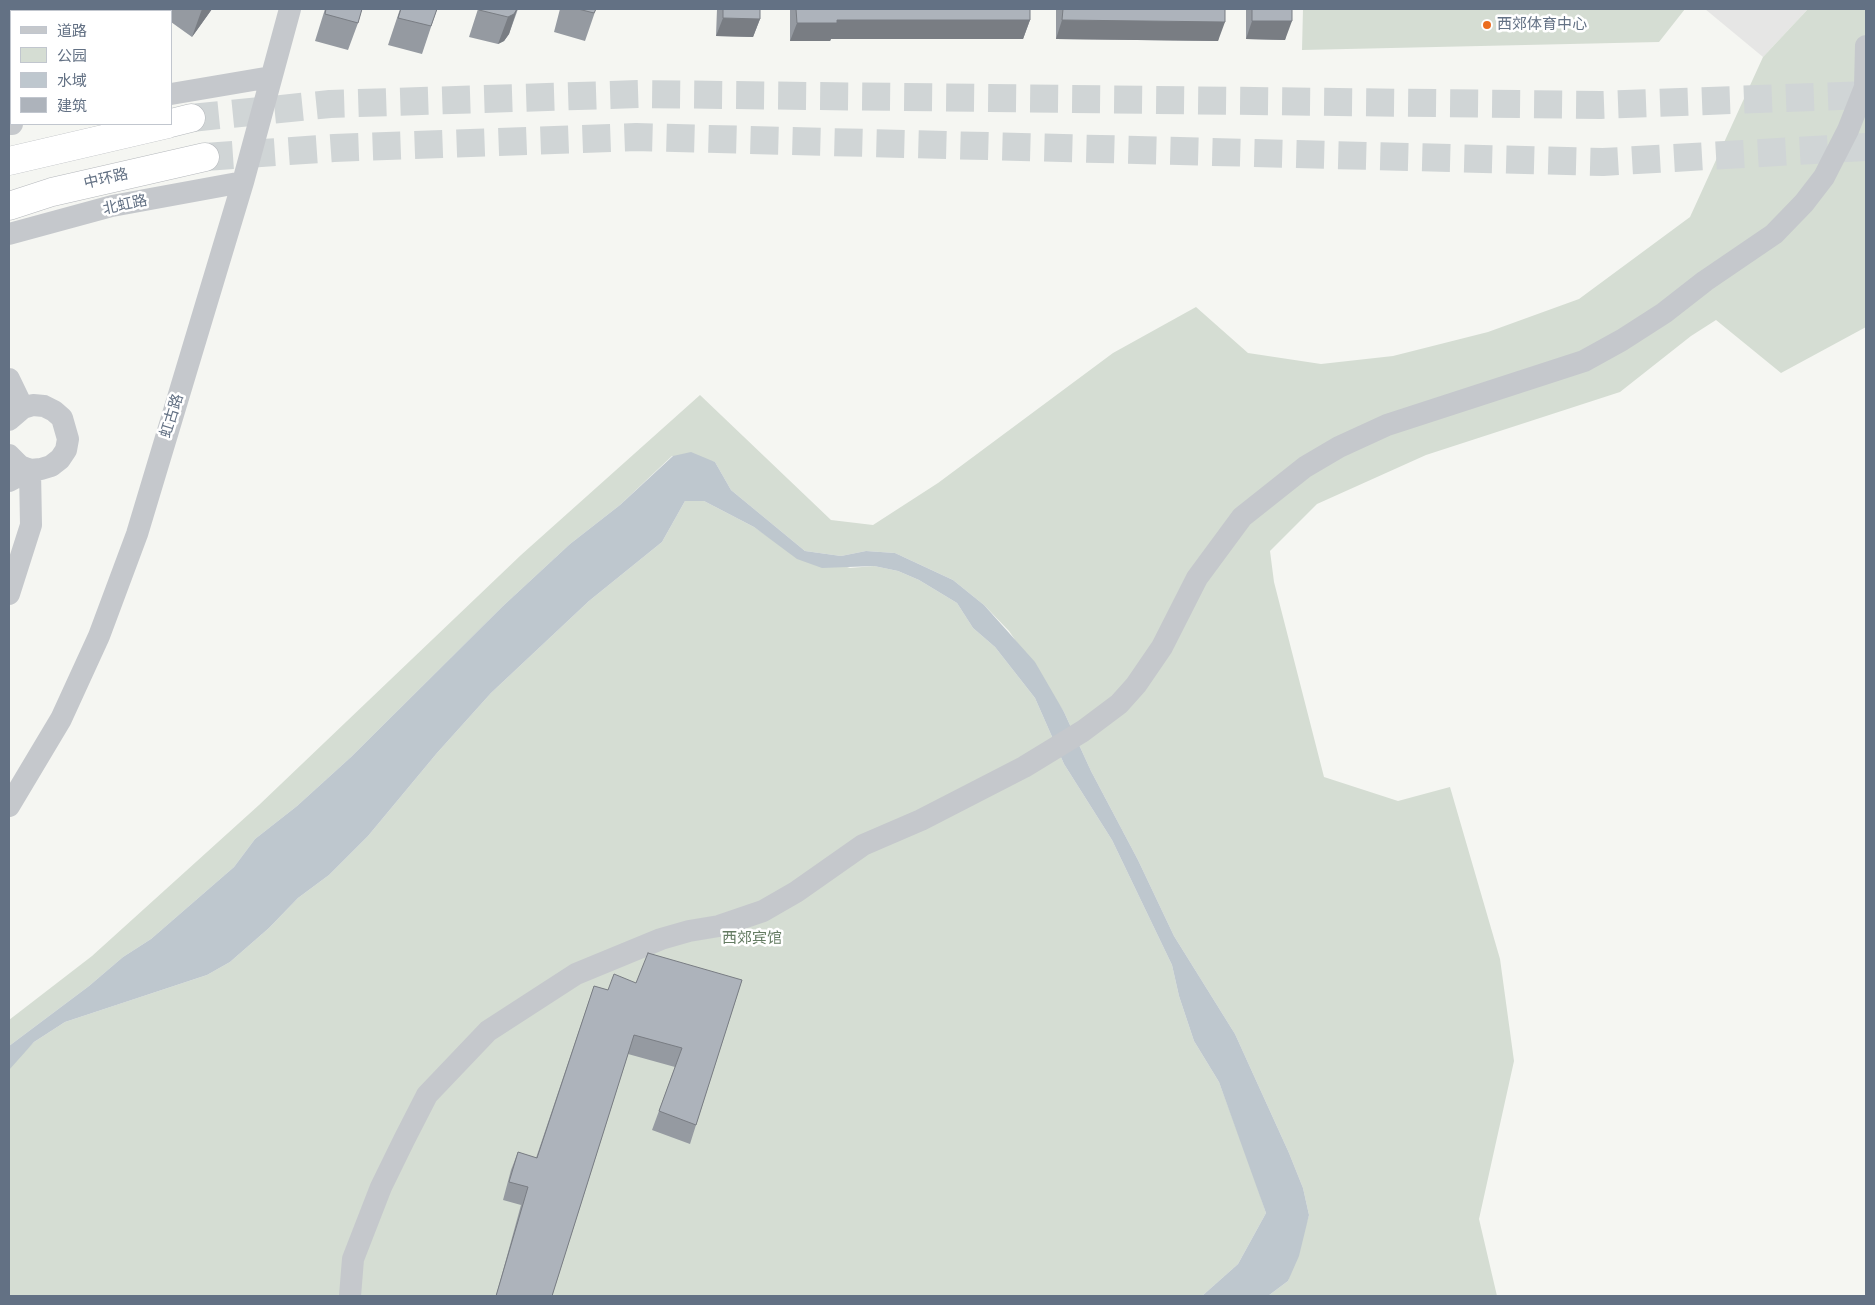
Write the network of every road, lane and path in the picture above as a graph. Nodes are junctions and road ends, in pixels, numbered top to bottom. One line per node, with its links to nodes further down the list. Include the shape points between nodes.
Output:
1 (290, 9): 3 (street, 虹古路)
2 (1866, 46): 18 (street, via 1865,87 1848,130 1824,177 1774,234 1664,312 1584,361 1387,425 1305,467 1242,517 1197,578 1162,647 1136,685 1119,704 1082,731 1024,767 921,820 864,845 763,911 661,940 576,974 488,1031 427,1095 381,1187 353,1259)
3 (271, 77): 4 (street); 8 (street, 虹古路)
4 (172, 94)
5 (163, 125): 7 (highway)
6 (205, 157): 9 (highway, 中环路, via 52,192)
7 (9, 161)
8 (243, 182): 10 (street, 北虹路, via 112,206); 17 (street, 虹古路, via 137,534 102,626 61,719)
9 (9, 206)
10 (9, 234)
11 (9, 379): 12 (street)
12 (16, 414): 14 (street, via 33,405 44,406 62,418 66,428 66,450 51,466)
13 (9, 455): 14 (street, via 20,466)
14 (30, 470): 15 (street); 16 (street, via 32,525)
15 (9, 480)
16 (9, 594)
17 (9, 806)
18 (350, 1296)

